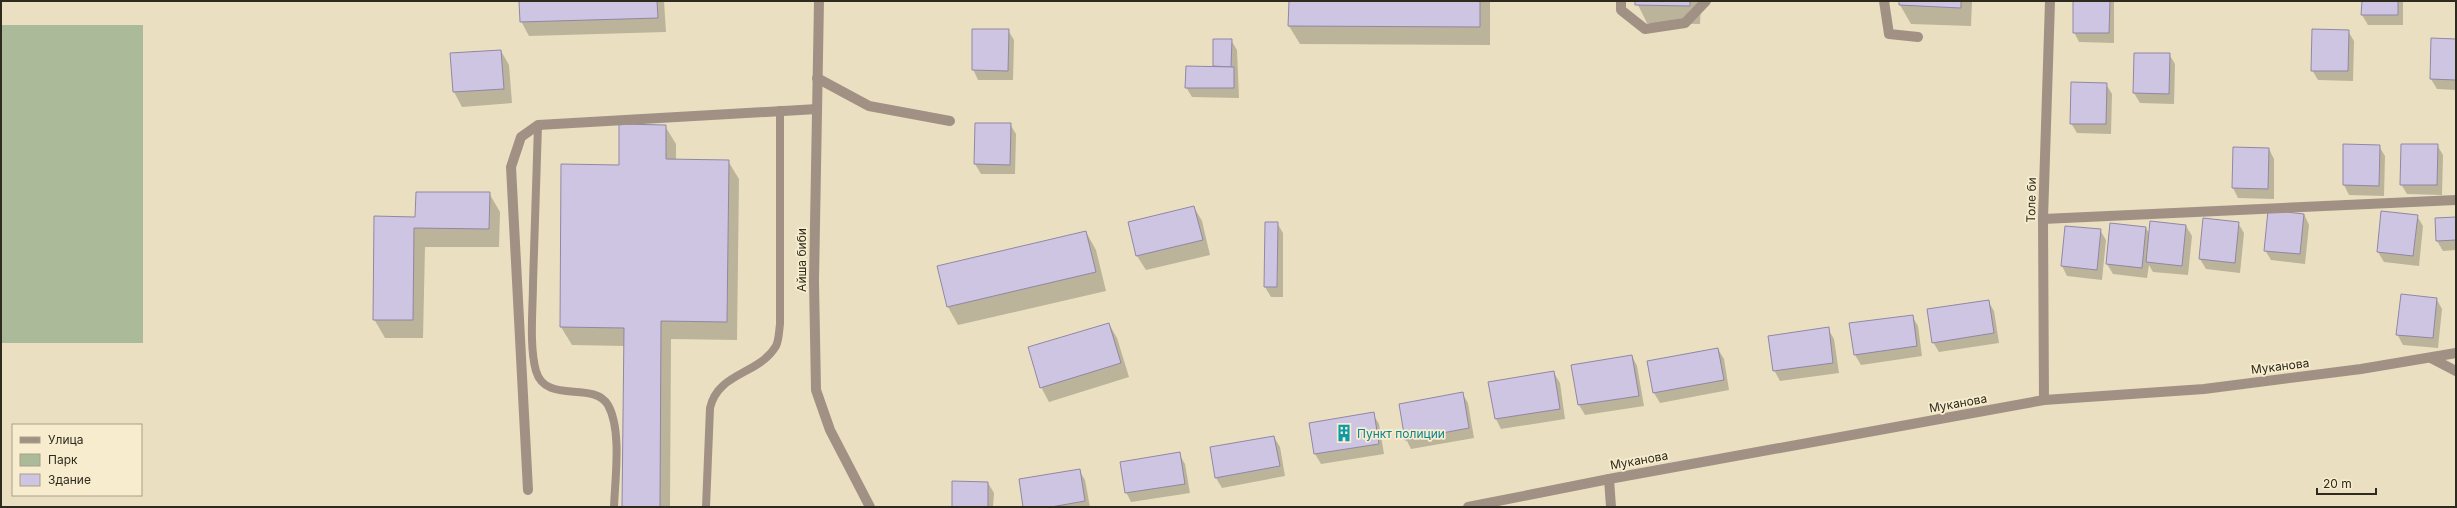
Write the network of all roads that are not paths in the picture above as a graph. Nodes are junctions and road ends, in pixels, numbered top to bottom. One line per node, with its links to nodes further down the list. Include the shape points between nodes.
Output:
1 (819, 1): 7 (street, Айша биби)
2 (1620, 1): 3 (street, via 1621,10 1645,29 1685,23)
3 (1706, 1)
4 (1884, 1): 6 (street, via 1889,34)
5 (2050, 1): 13 (street, Толе би)
6 (1918, 37)
7 (817, 78): 8 (street, Айша биби); 10 (street, via 869,106)
8 (817, 109): 9 (street); 22 (street, Айша биби, via 814,280 816,390 830,430)
9 (780, 110): 11 (street); 21 (lane, via 780,324 776,345 758,363 722,385 713,396 710,408)
10 (950, 121)
11 (538, 125): 19 (street, via 521,137 511,167); 20 (lane, via 533,303 536,371 548,387 559,391 593,394 607,404 616,431)
12 (2456, 200): 13 (street)
13 (2043, 218): 17 (street, Толе би)
14 (2456, 354): 15 (street, Муканова)
15 (2431, 358): 16 (street); 17 (street, Муканова, via 2204,389)
16 (2456, 371)
17 (2044, 400): 18 (street, Муканова)
18 (1609, 479): 23 (street, Муканова); 24 (street)
19 (528, 490)
20 (614, 507)
21 (706, 507)
22 (870, 507)
23 (1468, 507)
24 (1611, 507)

